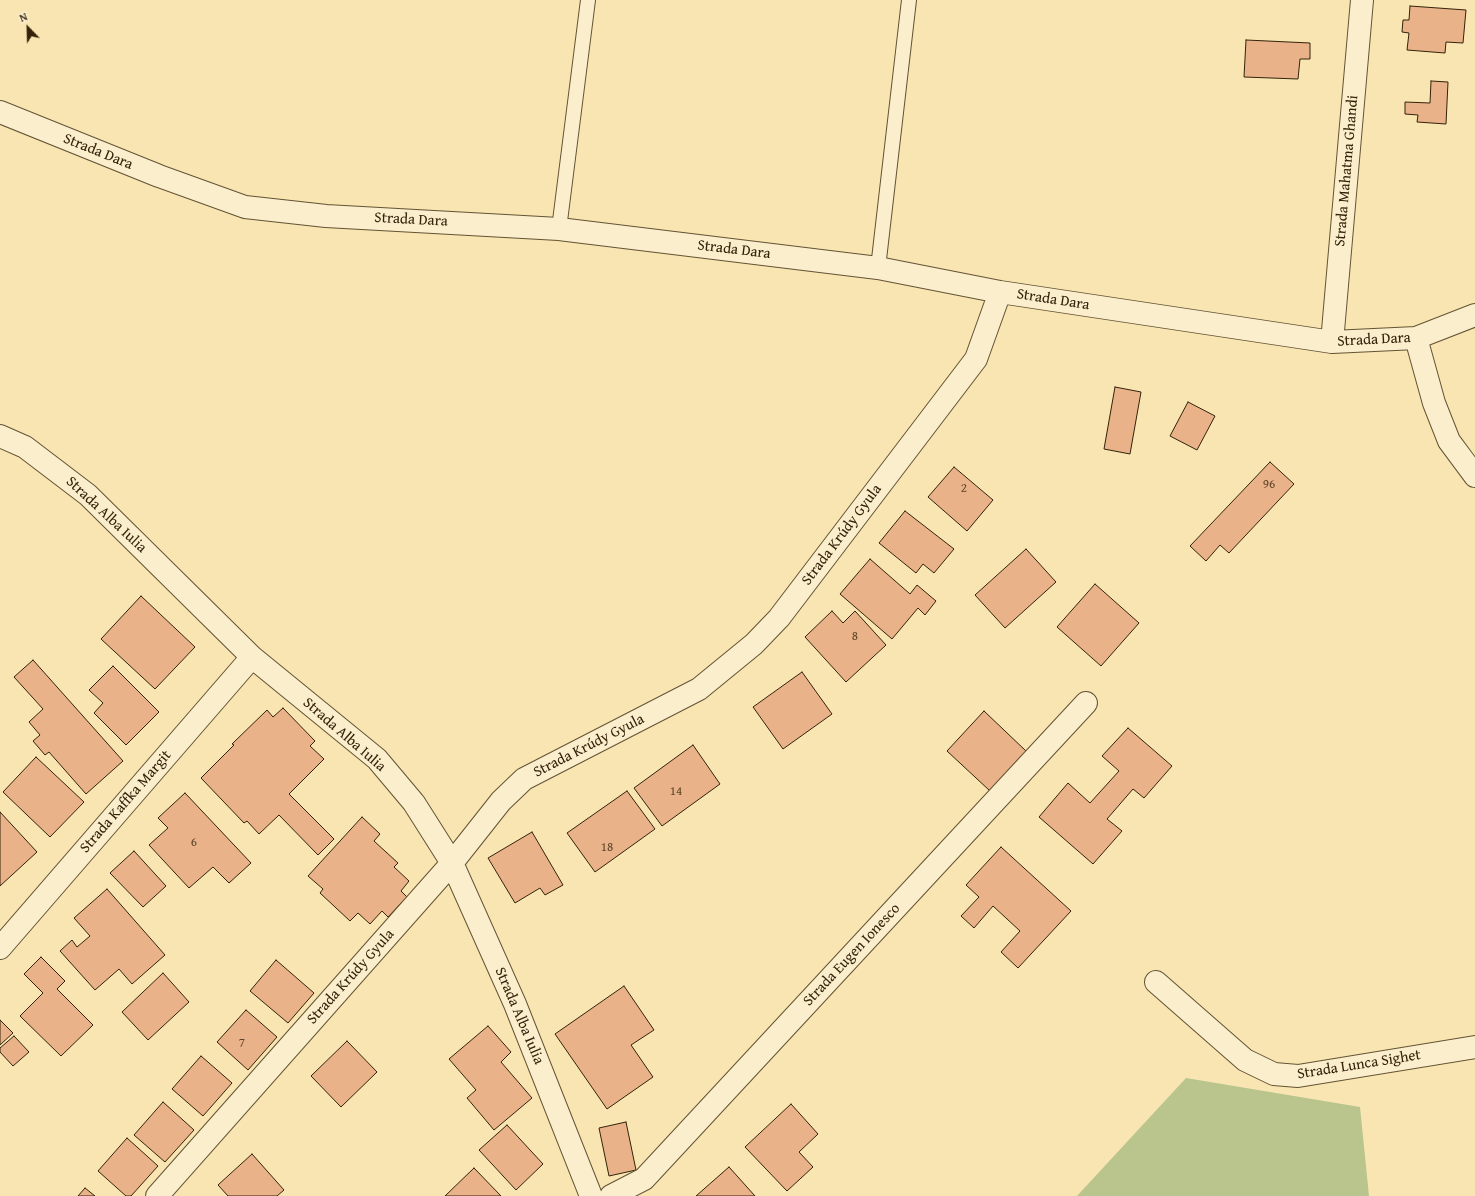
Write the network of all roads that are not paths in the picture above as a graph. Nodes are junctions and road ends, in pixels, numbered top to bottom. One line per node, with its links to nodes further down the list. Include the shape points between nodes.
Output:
1 (588, 0): 5 (lane)
2 (909, 0): 6 (lane)
3 (1362, 0): 10 (street, Strada Mahatma Ghandi)
4 (0, 112): 5 (street, Strada Dara, via 159,176 245,207 326,216)
5 (559, 229): 6 (street, Strada Dara)
6 (878, 268): 7 (street, Strada Dara)
7 (1000, 292): 10 (street, Strada Dara); 15 (street, Strada Krúdy Gyula, via 976,359 779,618 754,644 700,689 524,779 502,801)
8 (1475, 315): 9 (street, Strada Dara)
9 (1416, 338): 10 (street, Strada Dara); 12 (street, via 1434,403 1449,441)
10 (1332, 342)
11 (0, 436): 13 (street, Strada Alba Iulia, via 25,447 88,495)
12 (1475, 476)
13 (252, 657): 15 (street, Strada Alba Iulia, via 377,759 414,803); 16 (street, Strada Kaffka Margit)
14 (1086, 703): 21 (street, Strada Eugen Ionesco, via 644,1179)
15 (452, 863): 19 (street, Strada Krúdy Gyula); 20 (street, Strada Alba Iulia, via 515,1004)
16 (0, 948)
17 (1156, 982): 18 (street, Strada Lunca Sighet, via 1245,1060 1274,1074 1298,1076)
18 (1475, 1047)
19 (157, 1196)
20 (591, 1196)
21 (611, 1196)

